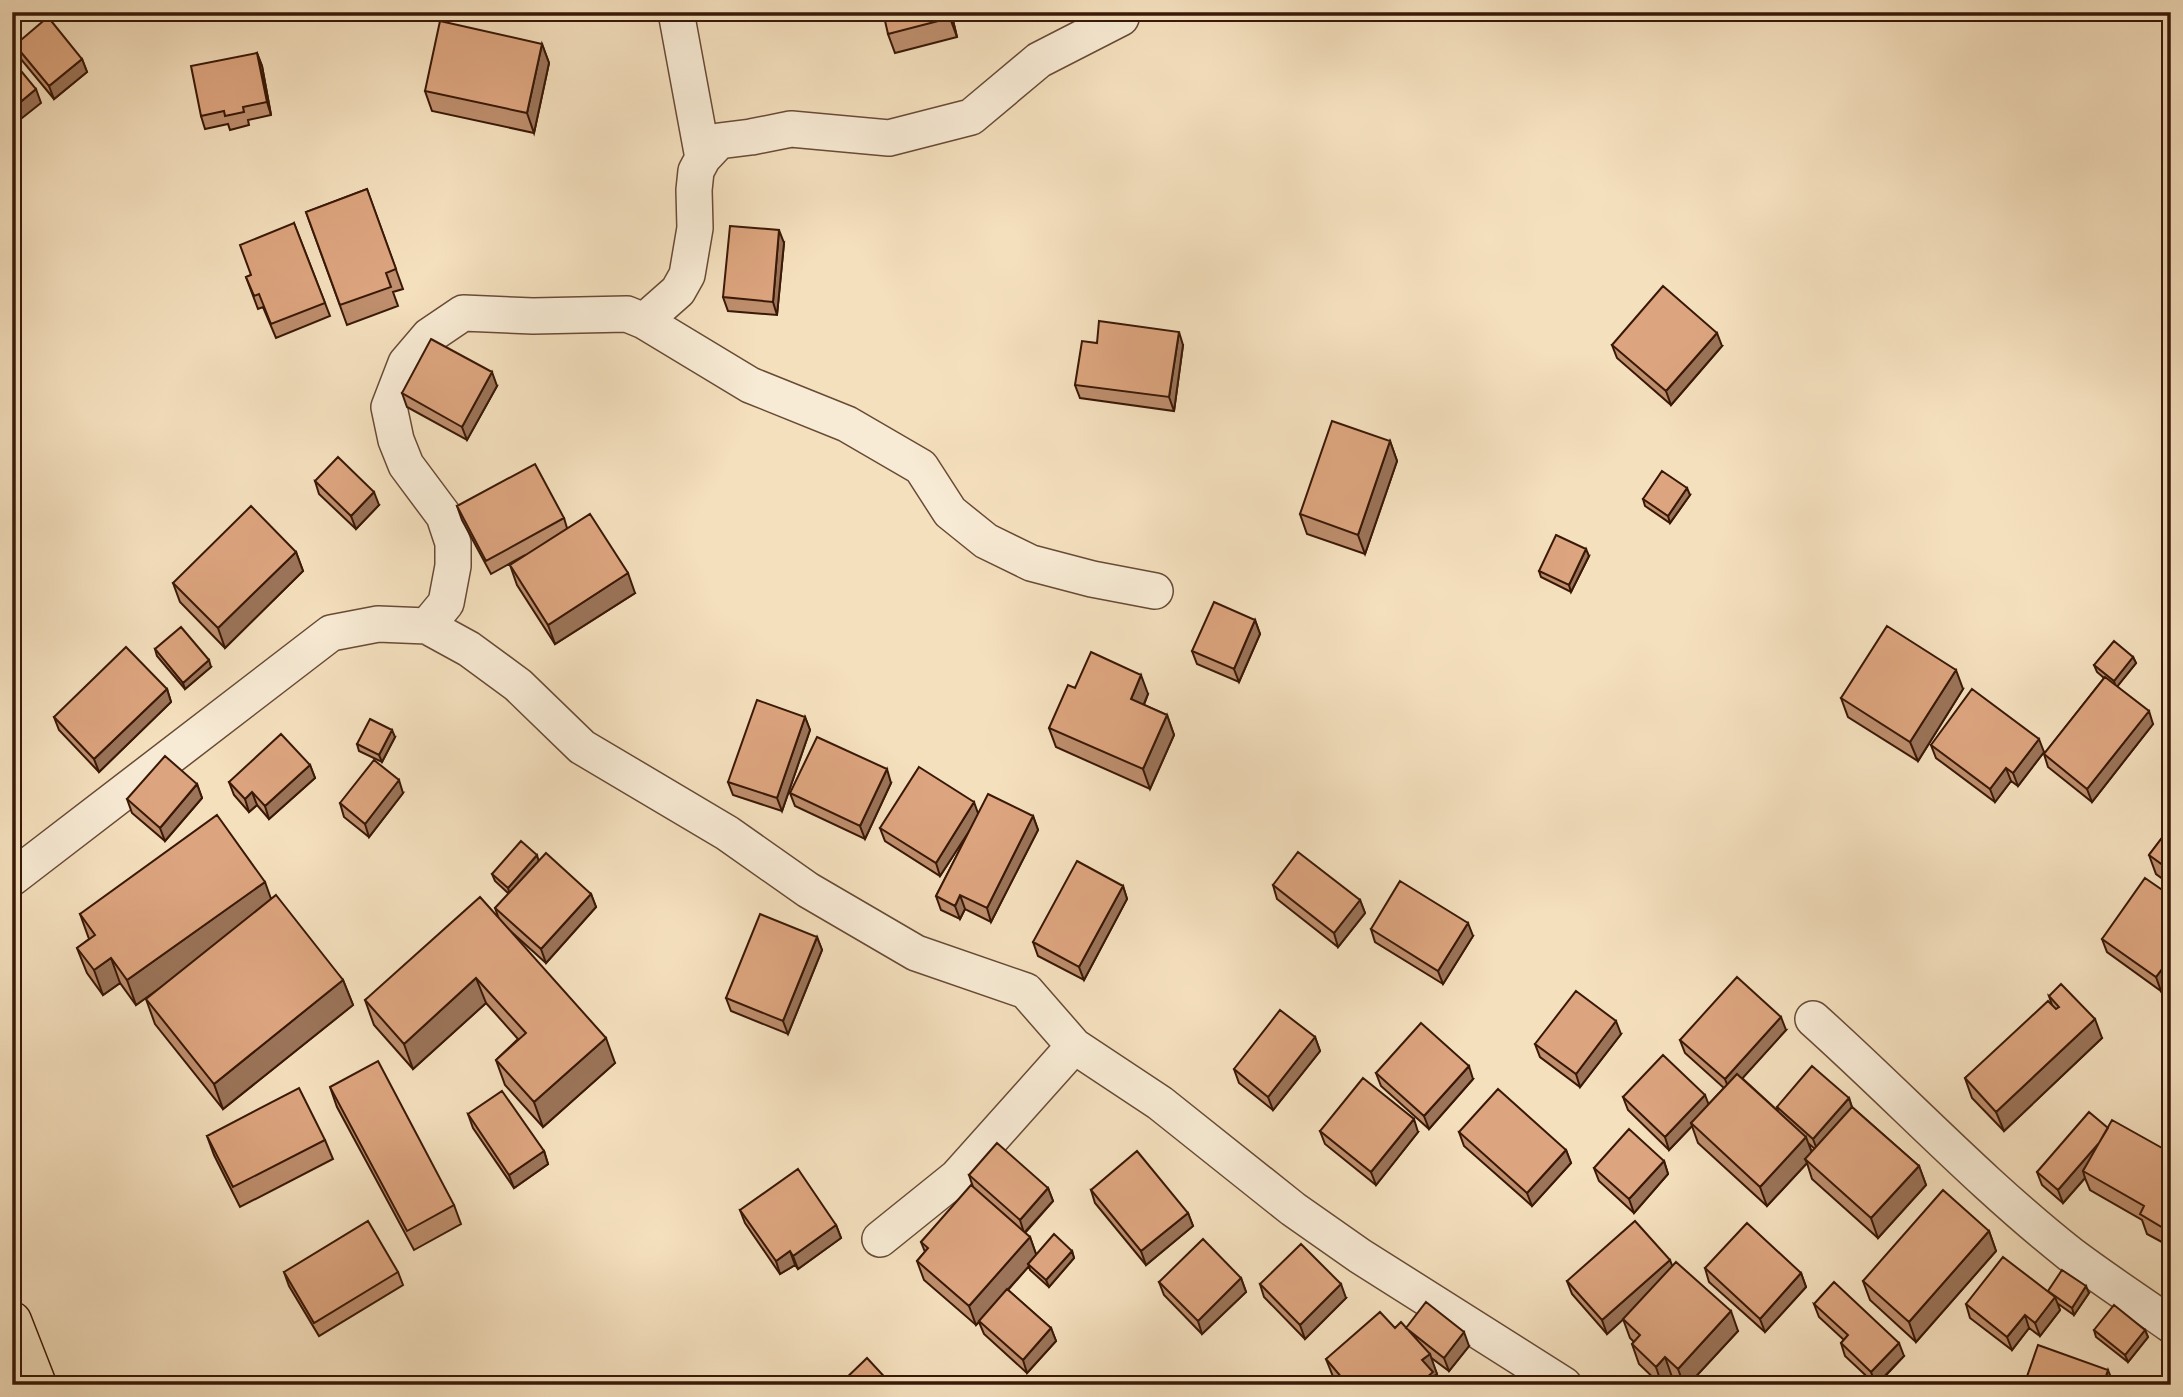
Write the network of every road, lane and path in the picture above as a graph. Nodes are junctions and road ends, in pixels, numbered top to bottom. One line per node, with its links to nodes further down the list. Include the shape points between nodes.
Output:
1 (676, 12): 3 (street)
2 (1121, 18): 3 (street, via 1039,60 971,117 890,138 791,129 719,141)
3 (702, 158): 4 (street, via 696,171 695,228 687,275 678,291)
4 (644, 321): 5 (street, via 750,385 847,424 921,467 950,512 986,541 1031,563); 6 (street, via 627,314 463,313 429,336 406,363 389,407 396,440 406,465 444,516 453,543 446,603)
5 (1155, 591)
6 (426, 626): 7 (street, via 378,624 331,632); 9 (street, via 469,649 518,685 582,747 727,833 808,890 916,953 1026,991)
7 (12, 878)
8 (1813, 1019): 12 (street, via 1954,1153 2060,1244)
9 (1074, 1046): 10 (street, via 957,1177); 14 (street, via 1160,1103 1360,1256)
10 (880, 1239)
11 (12, 1321): 13 (main road)
12 (2171, 1325)
13 (37, 1385)
14 (1564, 1385)

